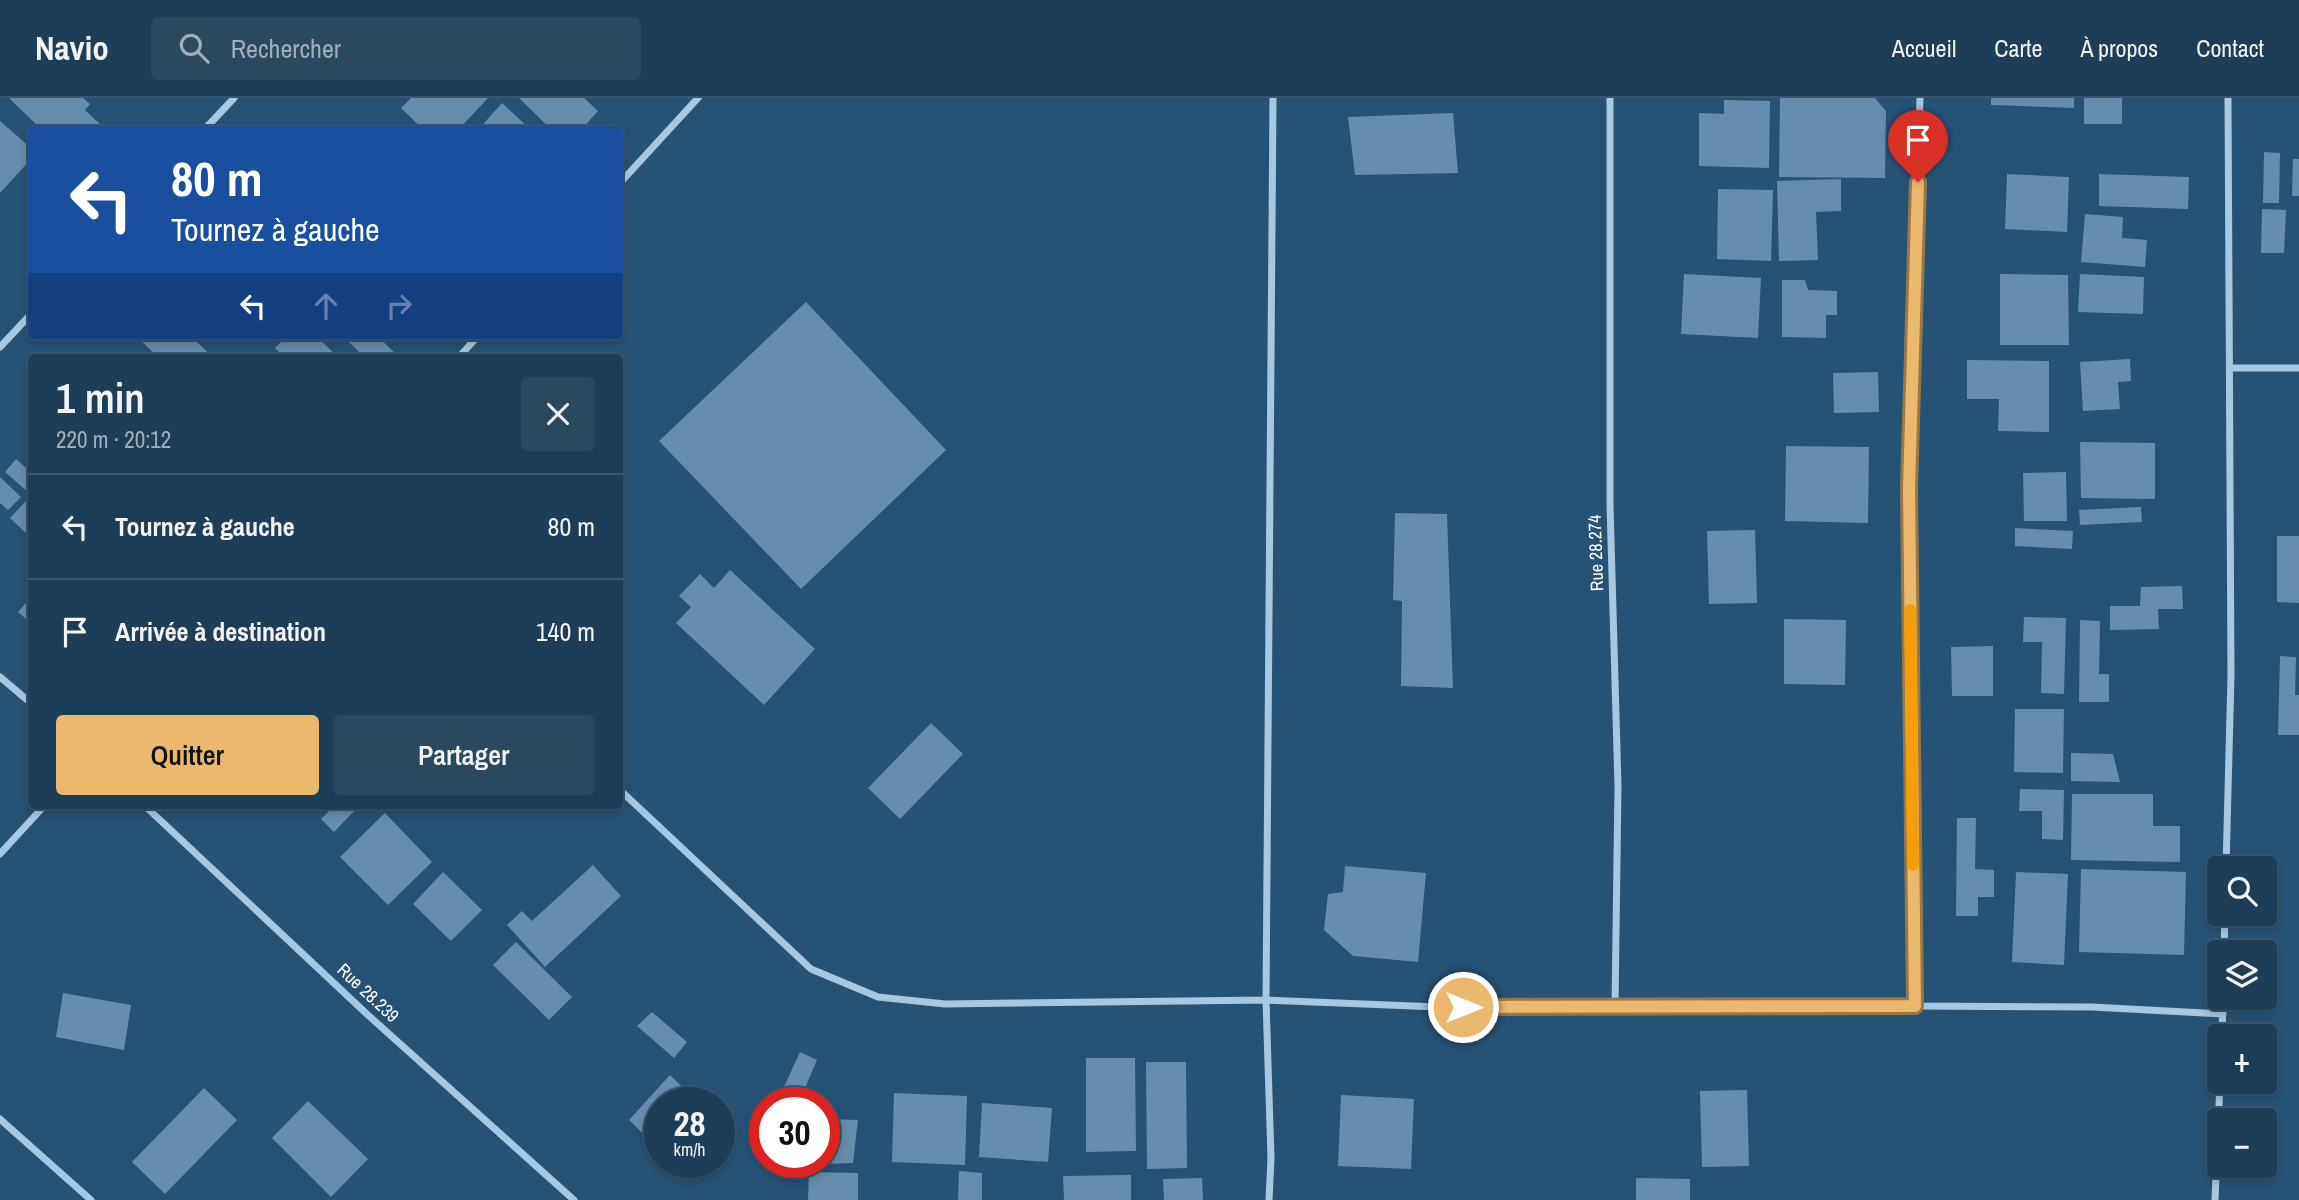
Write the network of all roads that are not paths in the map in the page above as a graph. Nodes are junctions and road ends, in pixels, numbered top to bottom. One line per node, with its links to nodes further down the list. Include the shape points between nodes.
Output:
1 (234, 98): 7 (street)
2 (698, 98): 8 (street)
3 (1273, 98): 22 (street)
4 (1611, 98): 24 (street, Rue 28.274, via 1610,505 1618,786)
5 (1920, 98): 23 (street, via 1909,489)
6 (2228, 98): 13 (street)
7 (208, 126)
8 (623, 180)
9 (28, 317): 11 (street)
10 (474, 340): 12 (street)
11 (0, 347)
12 (462, 354)
13 (2230, 368): 14 (street); 21 (street)
14 (2299, 368)
15 (0, 677): 16 (street)
16 (28, 701)
17 (623, 793): 22 (street, via 811,969 878,997 945,1004)
18 (41, 809): 20 (street)
19 (148, 809): 31 (street, Rue 28.239, via 369,1016)
20 (0, 854)
21 (2226, 856)
22 (1266, 1000): 24 (street, via 1438,1007); 32 (street)
23 (1915, 1006): 24 (street); 26 (street, via 2092,1007)
24 (1615, 1007)
25 (2223, 1010): 26 (street)
26 (2223, 1014): 27 (street)
27 (2223, 1024)
28 (2219, 1094): 33 (street)
29 (0, 1119): 30 (street)
30 (91, 1200)
31 (575, 1200)
32 (1269, 1200)
33 (2215, 1200)

